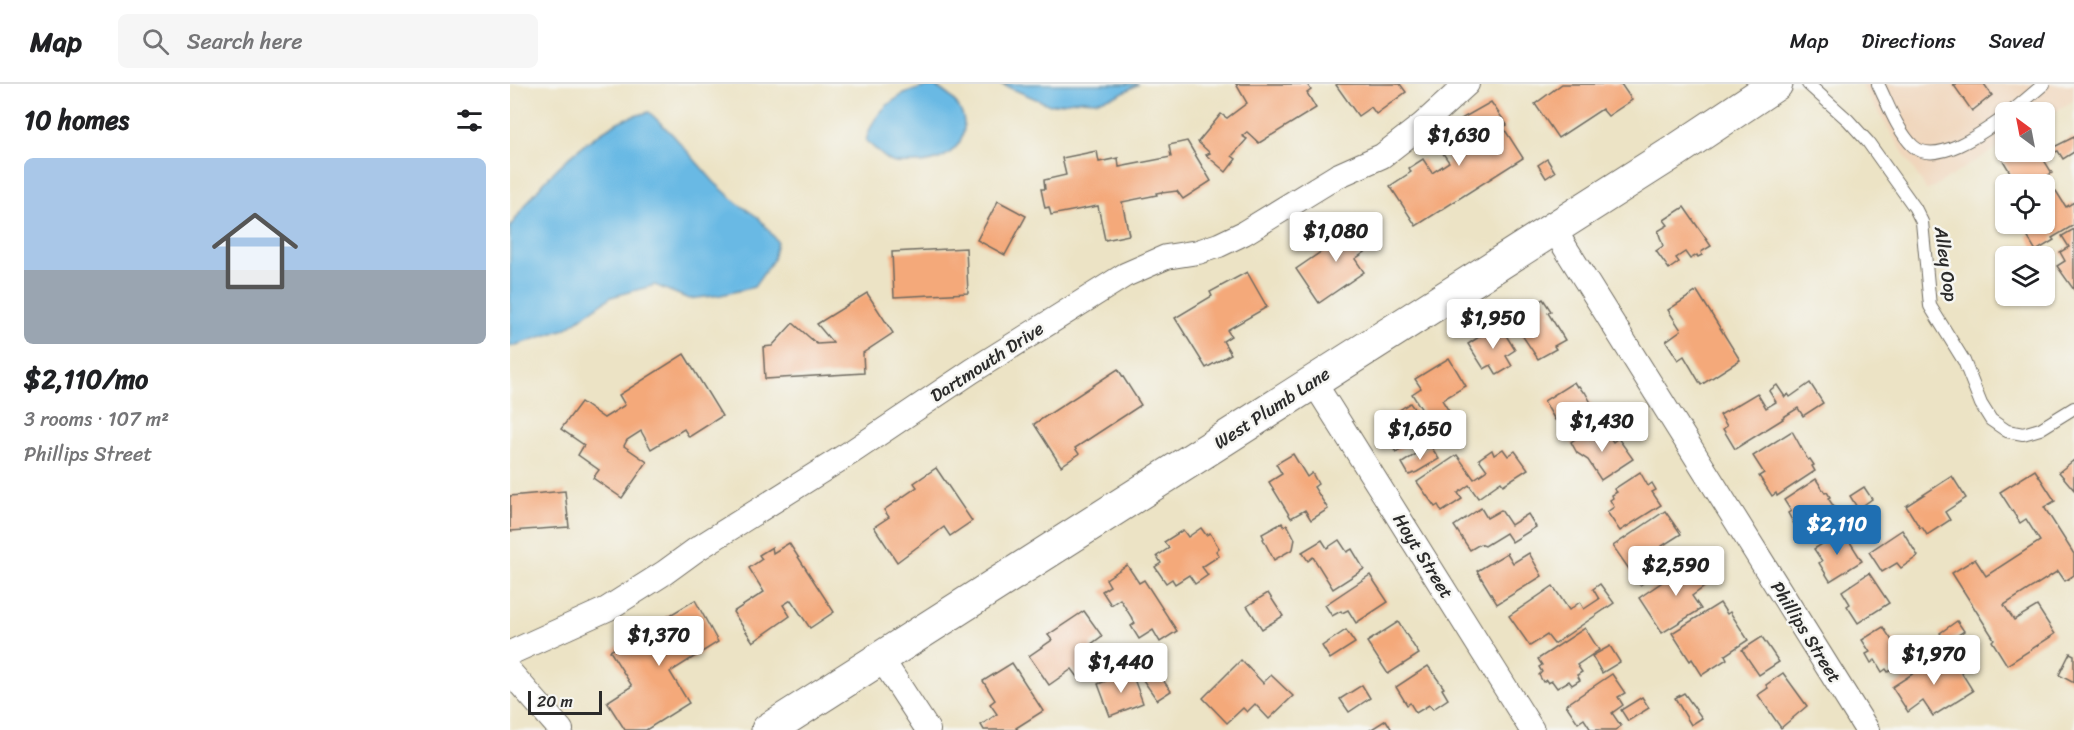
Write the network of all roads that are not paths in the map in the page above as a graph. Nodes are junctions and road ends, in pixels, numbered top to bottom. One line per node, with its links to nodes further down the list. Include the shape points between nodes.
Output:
1 (1467, 84): 11 (street, Dartmouth Drive, via 1382,156 1337,176 1244,234 1198,252 1167,257 1125,275 607,609)
2 (1776, 84): 8 (main road, West Plumb Lane)
3 (1808, 84): 10 (lane, Alley Oop, via 1868,142 1915,208 1922,222 1930,306 1964,361 1981,404 1992,420 2007,431 2023,434 2040,429)
4 (2044, 84): 6 (lane)
5 (1882, 86): 7 (lane, via 1903,132 1922,152 1939,153)
6 (2023, 102)
7 (1995, 124)
8 (1553, 228): 9 (main road, West Plumb Lane); 18 (street, Phillips Street)
9 (1313, 381): 12 (main road, West Plumb Lane); 17 (street, Hoyt Street)
10 (2074, 408)
11 (510, 653)
12 (881, 658): 15 (main road, West Plumb Lane); 16 (street)
13 (510, 672): 14 (street)
14 (561, 730)
15 (768, 730)
16 (928, 730)
17 (1532, 730)
18 (1867, 730)

